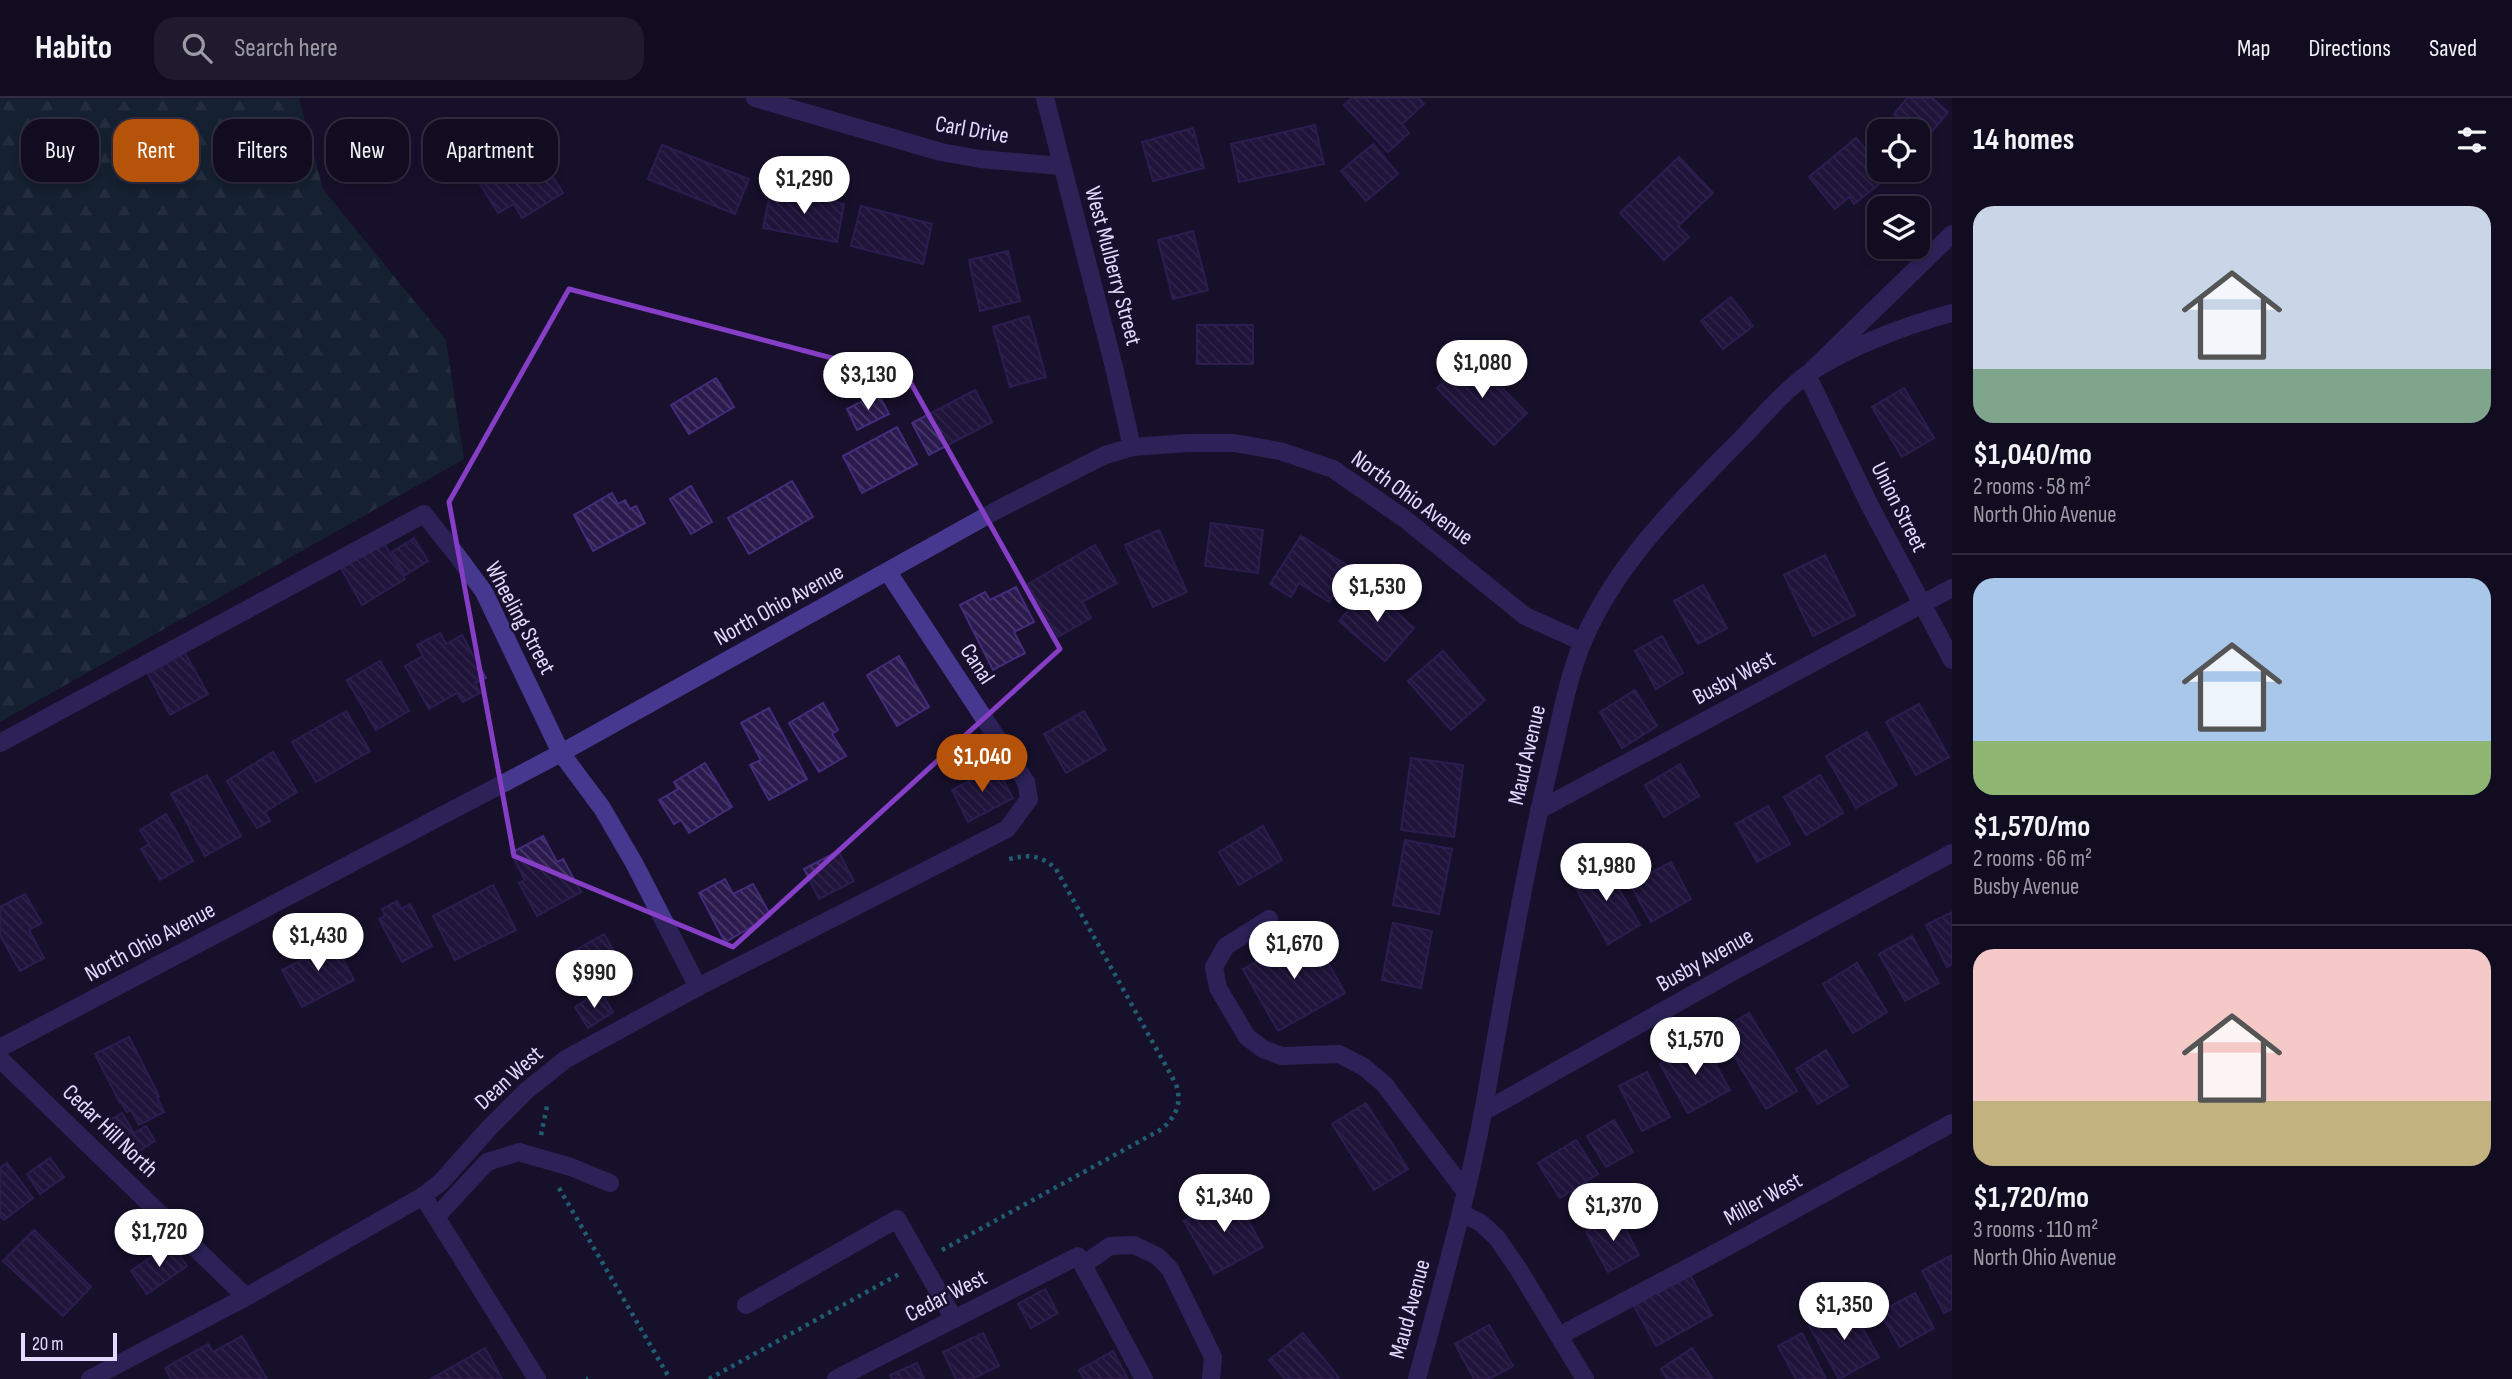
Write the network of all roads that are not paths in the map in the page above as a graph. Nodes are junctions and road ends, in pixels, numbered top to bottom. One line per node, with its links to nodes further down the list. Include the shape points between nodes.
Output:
1 (755, 98): 3 (street, Carl Drive, via 941,152)
2 (1045, 98): 3 (street, West Mulberry Street)
3 (1061, 166): 7 (street, West Mulberry Street)
4 (1952, 234): 6 (street)
5 (1952, 313): 6 (street, Maud Avenue, via 1885,336)
6 (1807, 375): 10 (street, Union Street); 11 (street, Maud Avenue, via 1667,514 1636,551)
7 (1132, 447): 8 (street, North Ohio Avenue, via 1079,468); 11 (street, North Ohio Avenue, via 1234,443 1280,451 1333,470 1405,519 1525,616)
8 (888, 572): 14 (street, North Ohio Avenue); 15 (street, Canal)
9 (1952, 588): 10 (street, Busby West)
10 (1922, 606): 12 (street, Union Street); 16 (street, Busby West)
11 (1583, 642): 16 (street, Maud Avenue)
12 (1952, 660)
13 (0, 743): 14 (street, Wheeling Street, via 424,514 484,593)
14 (561, 753): 19 (street, Wheeling Street, via 602,808); 20 (street, North Ohio Avenue)
15 (1026, 782): 19 (street, Dean West, via 1029,799 1007,829)
16 (1539, 810): 22 (street, Maud Avenue)
17 (1952, 853): 22 (street, Busby Avenue)
18 (1269, 919): 25 (street, via 1226,946 1214,967 1218,988 1247,1037 1282,1056 1339,1054 1364,1067 1385,1085)
19 (698, 987): 26 (street, Dean West, via 566,1059 526,1091)
20 (0, 1048)
21 (0, 1059): 30 (street, Cedar Hill North)
22 (1483, 1112): 25 (street, Maud Avenue)
23 (1952, 1123): 33 (street, Miller West)
24 (610, 1183): 28 (street, via 519,1152 486,1162)
25 (1465, 1191): 27 (street, Maud Avenue)
26 (423, 1196): 28 (street); 30 (street, Dean West)
27 (1461, 1213): 33 (street, via 1497,1238); 39 (street, Maud Avenue)
28 (436, 1217): 35 (street)
29 (1080, 1260): 32 (street, Cedar West); 37 (street); 38 (street, Cedar West, via 1110,1246 1134,1245 1157,1256 1170,1269 1213,1357)
30 (246, 1297): 34 (street, Dean West)
31 (746, 1305): 32 (street, via 897,1219)
32 (954, 1319): 36 (street, Cedar West)
33 (1559, 1336): 40 (street)
34 (90, 1379)
35 (537, 1379)
36 (836, 1379)
37 (1144, 1379)
38 (1211, 1379)
39 (1418, 1379)
40 (1585, 1379)

